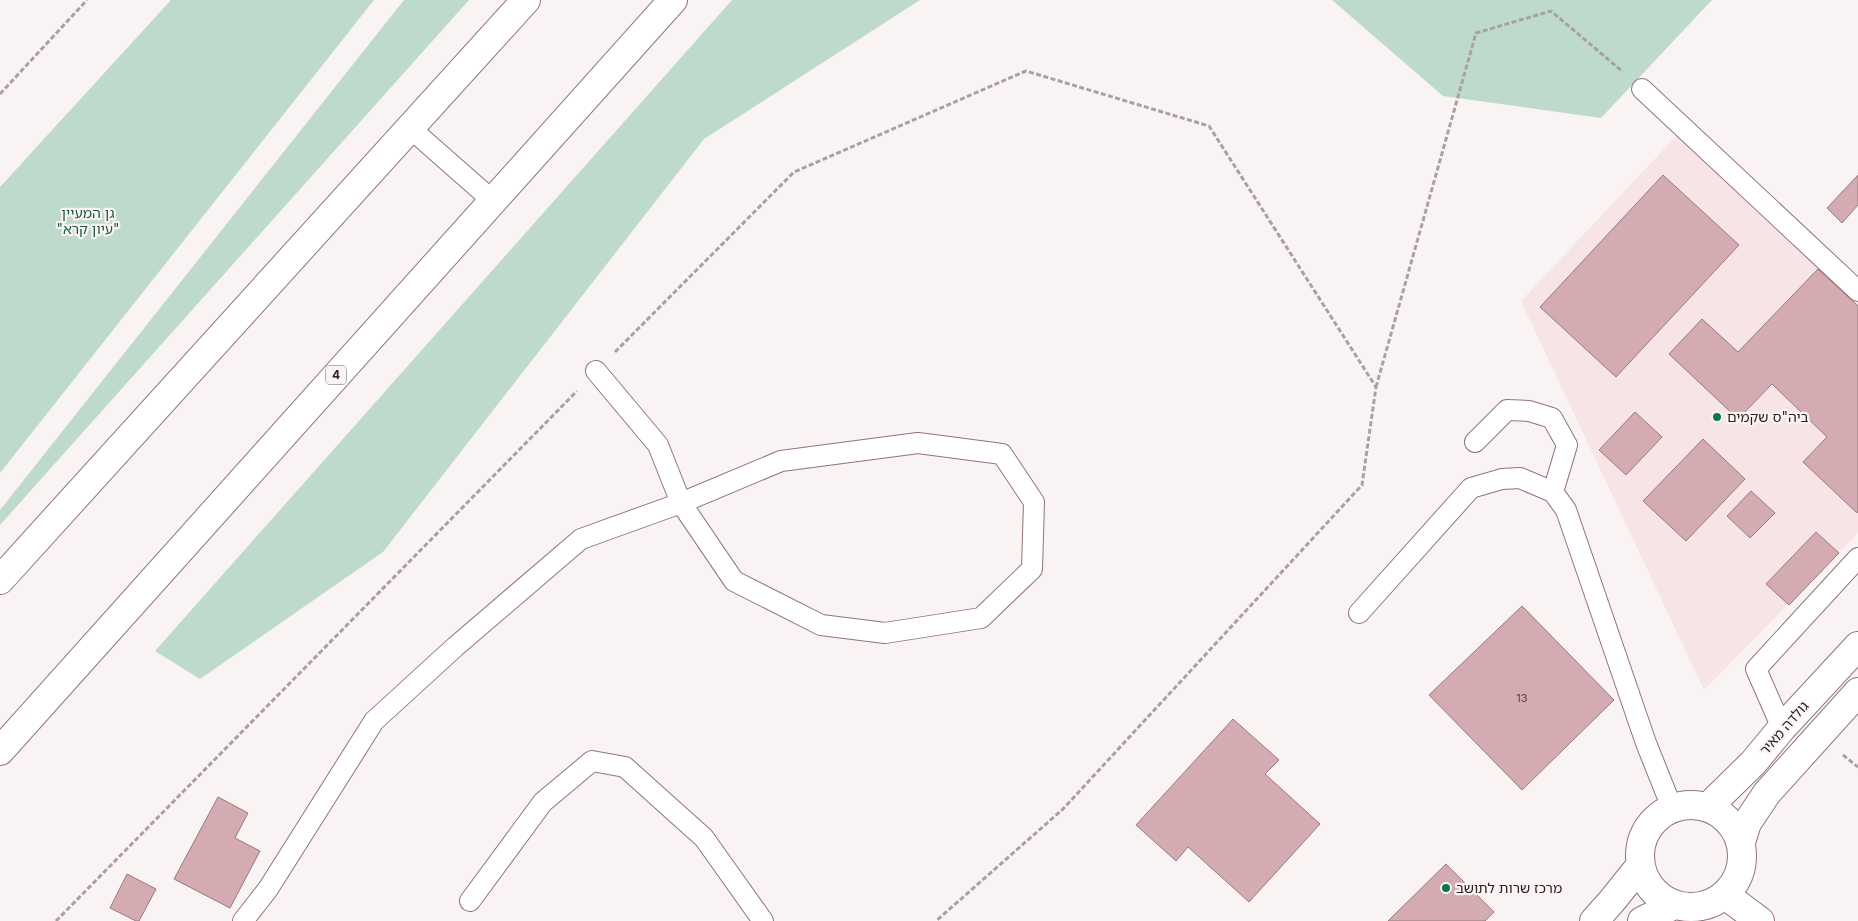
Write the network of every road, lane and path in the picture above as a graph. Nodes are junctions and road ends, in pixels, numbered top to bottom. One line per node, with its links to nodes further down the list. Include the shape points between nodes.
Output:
1 (86, 0): 5 (path)
2 (526, 0): 6 (main road)
3 (673, 0): 7 (main road, 4)
4 (1642, 88): 8 (lane); 10 (path, via 1551,11 1476,33)
5 (0, 94)
6 (410, 128): 7 (lane); 15 (main road)
7 (493, 201): 20 (main road, 4)
8 (1858, 291)
9 (596, 372): 13 (lane, via 658,445)
10 (1376, 387)
11 (1475, 442): 12 (lane, via 1507,410 1529,411 1552,418 1567,445)
12 (1553, 492): 16 (lane, via 1520,478 1502,478 1471,488); 22 (lane, via 1566,510 1646,743)
13 (681, 503): 13 (lane, via 734,581 822,625 885,633 981,618 1032,569 1034,502 1002,454 918,443 781,461); 28 (lane, via 581,539 374,721 268,889)
14 (1858, 558): 19 (lane, via 1756,669)
15 (0, 580)
16 (1359, 613)
17 (1858, 646): 19 (main road, גולדה מאיר)
18 (1858, 692): 23 (main road, via 1767,793 1747,823)
19 (1782, 728): 21 (main road, גולדה מאיר, via 1754,763)
20 (0, 751)
21 (1708, 807): 22 (main road); 23 (main road, via 1723,816)
22 (1672, 808): 24 (main road, via 1652,822 1642,839)
23 (1741, 842): 25 (main road, via 1740,873)
24 (1640, 866): 27 (main road, via 1646,882 1658,896); 30 (main road)
25 (1725, 895): 27 (main road, via 1699,907); 32 (main road)
26 (470, 901): 29 (lane, via 543,802 592,761 626,767 704,838)
27 (1674, 904): 31 (main road)
28 (243, 921)
29 (763, 921)
30 (1594, 921)
31 (1642, 921)
32 (1760, 921)

